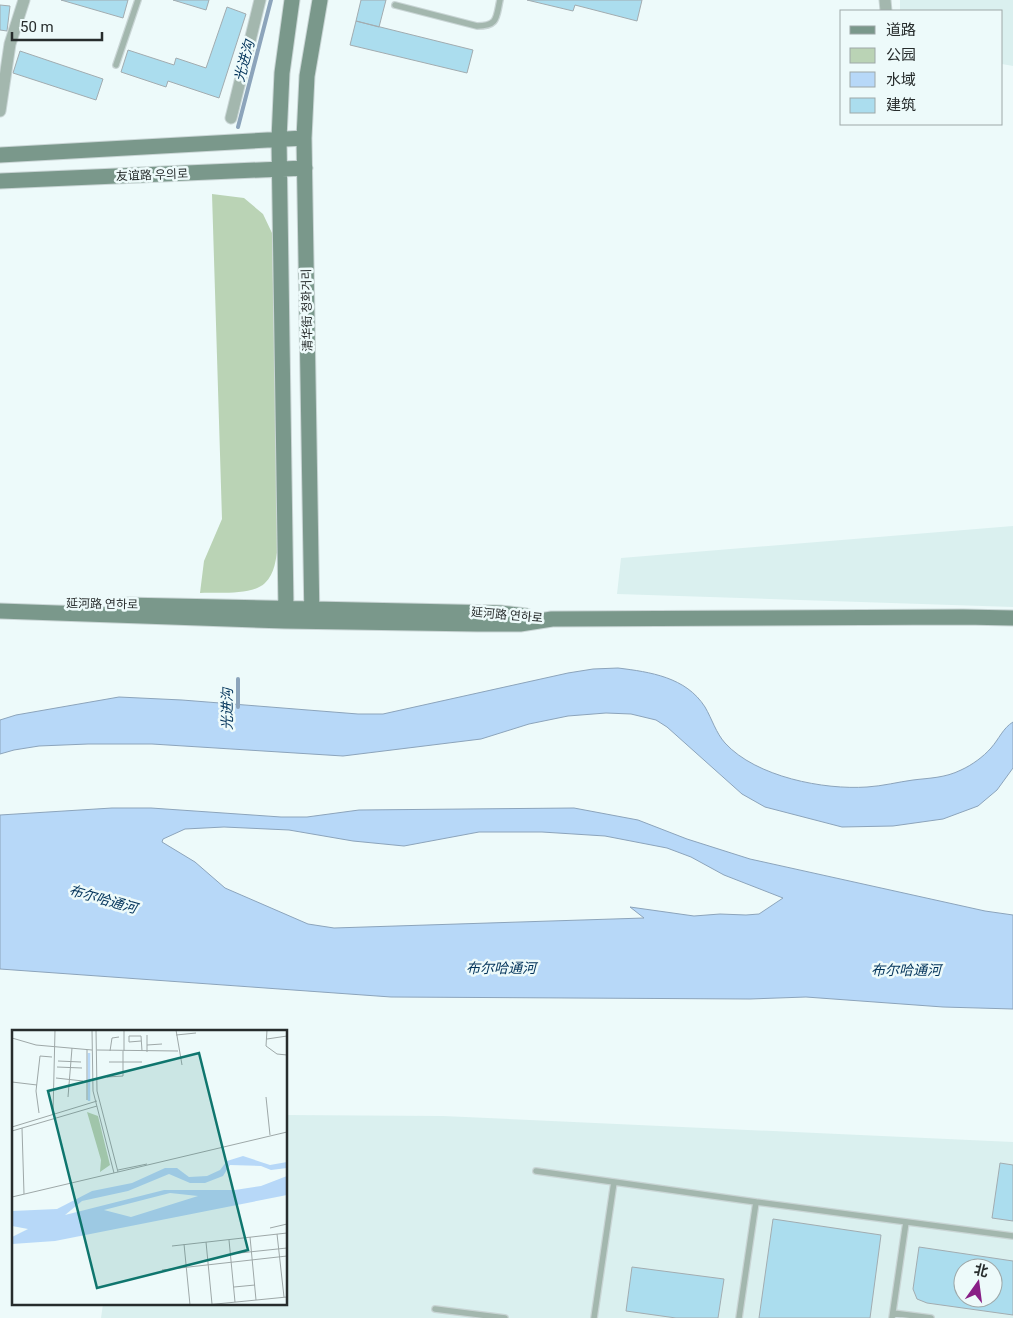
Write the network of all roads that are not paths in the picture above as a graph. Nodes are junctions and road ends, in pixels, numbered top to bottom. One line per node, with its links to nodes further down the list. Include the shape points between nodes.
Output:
1 (24, 0): 9 (street, via 10,44)
2 (138, 0): 8 (lane)
3 (260, 0): 10 (street)
4 (292, 0): 12 (main road, 清华街 청화거리, via 282,73)
5 (320, 0): 11 (main road, 清华街 청화거리, via 307,76)
6 (500, 0): 7 (lane, via 495,19 488,26 476,26)
7 (395, 5)
8 (116, 65)
9 (0, 111)
10 (231, 118)
11 (304, 138): 12 (main road); 14 (main road, 清华街 청화거리)
12 (279, 139): 13 (main road); 15 (main road, 清华街 청화거리)
13 (0, 155)
14 (305, 168): 15 (main road, 友谊路 우의로); 20 (main road, 清华街 청화거리)
15 (280, 169): 16 (main road, 友谊路 우의로); 19 (main road, 清华街 청화거리)
16 (0, 181)
17 (0, 602): 19 (main road, 延河路 연하로)
18 (0, 611): 19 (main road, 延河路 연하로)
19 (286, 615): 20 (main road, 延河路 연하로)
20 (312, 615): 21 (main road, 延河路 연하로, via 478,624 520,624 552,619)
21 (1013, 618)
22 (536, 1171): 23 (lane)
23 (614, 1182): 24 (lane); 30 (lane)
24 (756, 1202): 25 (lane); 31 (lane)
25 (906, 1222): 26 (lane); 28 (lane)
26 (1013, 1236)
27 (435, 1309): 29 (lane)
28 (893, 1315): 32 (lane)
29 (505, 1318)
30 (594, 1318)
31 (739, 1318)
32 (931, 1318)

